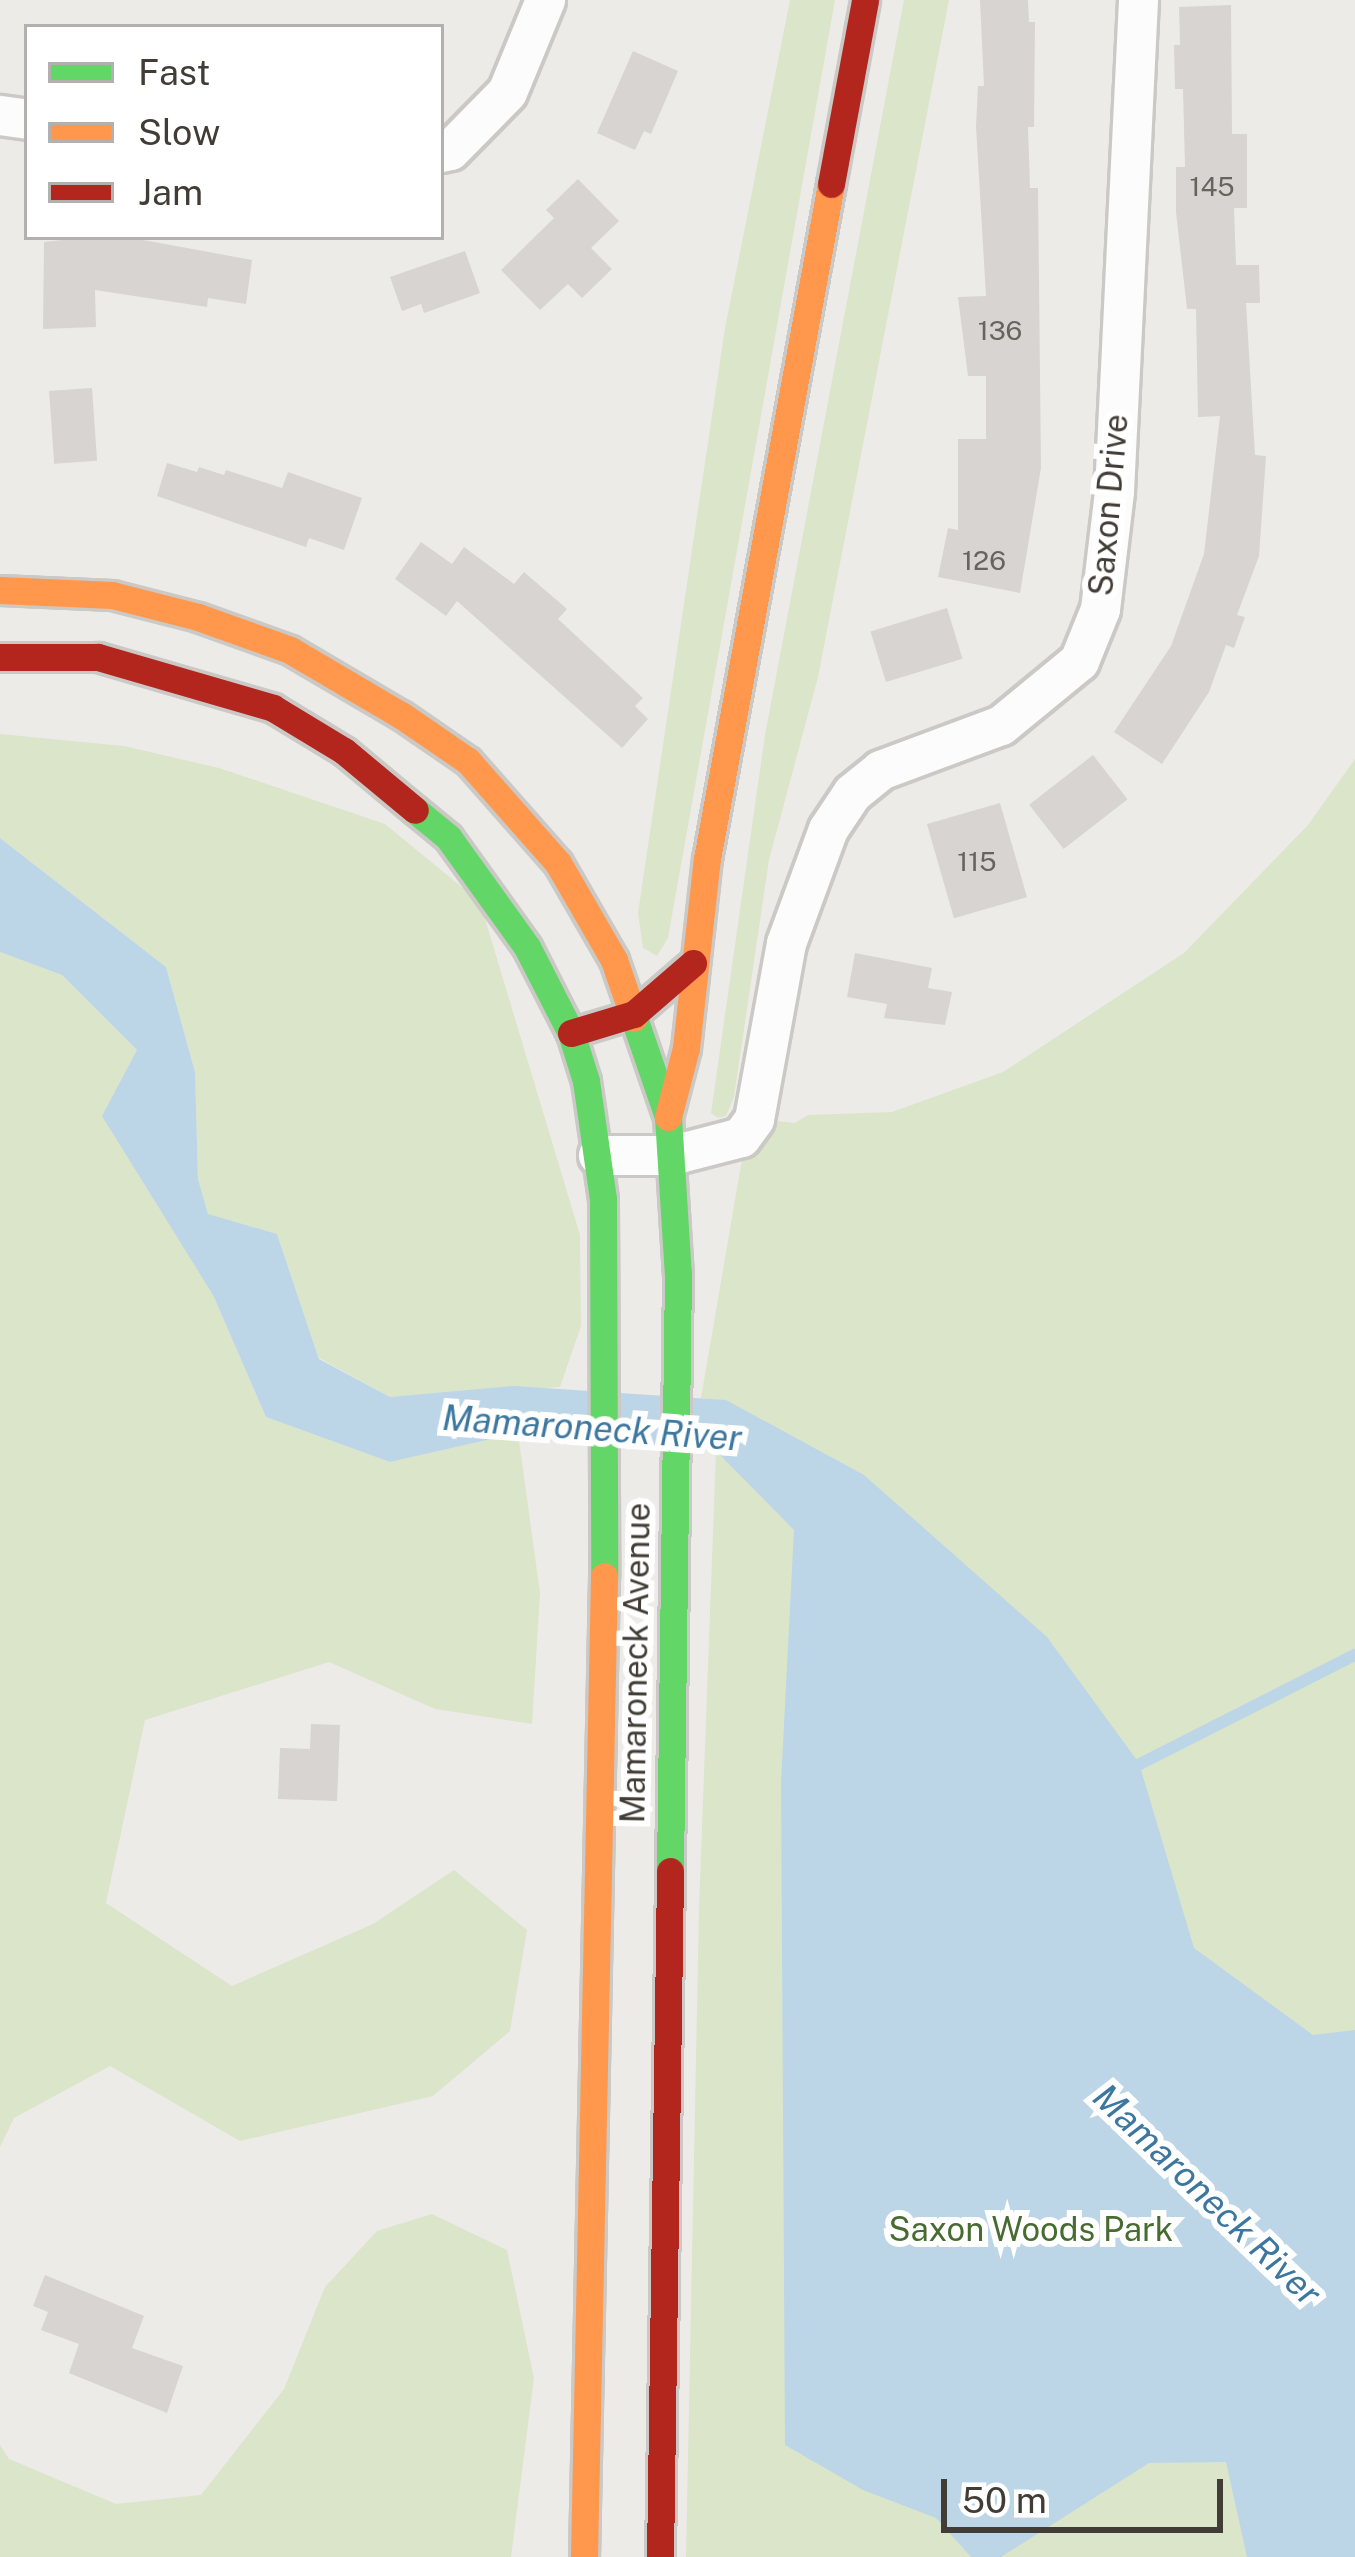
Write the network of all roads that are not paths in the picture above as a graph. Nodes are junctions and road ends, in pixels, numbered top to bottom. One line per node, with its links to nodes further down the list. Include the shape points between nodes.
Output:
1 (545, 0): 4 (street, via 506,92)
2 (865, 0): 7 (main road)
3 (1138, 0): 10 (street, Saxon Drive, via 1114,491 1100,609 1079,661 1001,725 880,770 852,794 828,829 786,943 754,1119 741,1137)
4 (444, 151)
5 (0, 590): 8 (main road, Mamaroneck Avenue, via 112,596 198,616 290,650 401,715 468,761 558,863 614,960)
6 (0, 657): 9 (main road, Mamaroneck Avenue, via 98,658 190,680 273,708 344,751 448,837 527,947)
7 (693, 964): 8 (main road); 10 (main road)
8 (634, 1014): 9 (main road); 10 (main road, Mamaroneck Avenue)
9 (572, 1033): 11 (main road, Mamaroneck Avenue)
10 (670, 1136): 11 (street, Saxon Drive); 13 (main road, Mamaroneck Avenue, via 677,1388)
11 (598, 1155): 12 (main road, Mamaroneck Avenue, via 606,1474)
12 (584, 2557)
13 (660, 2557)

